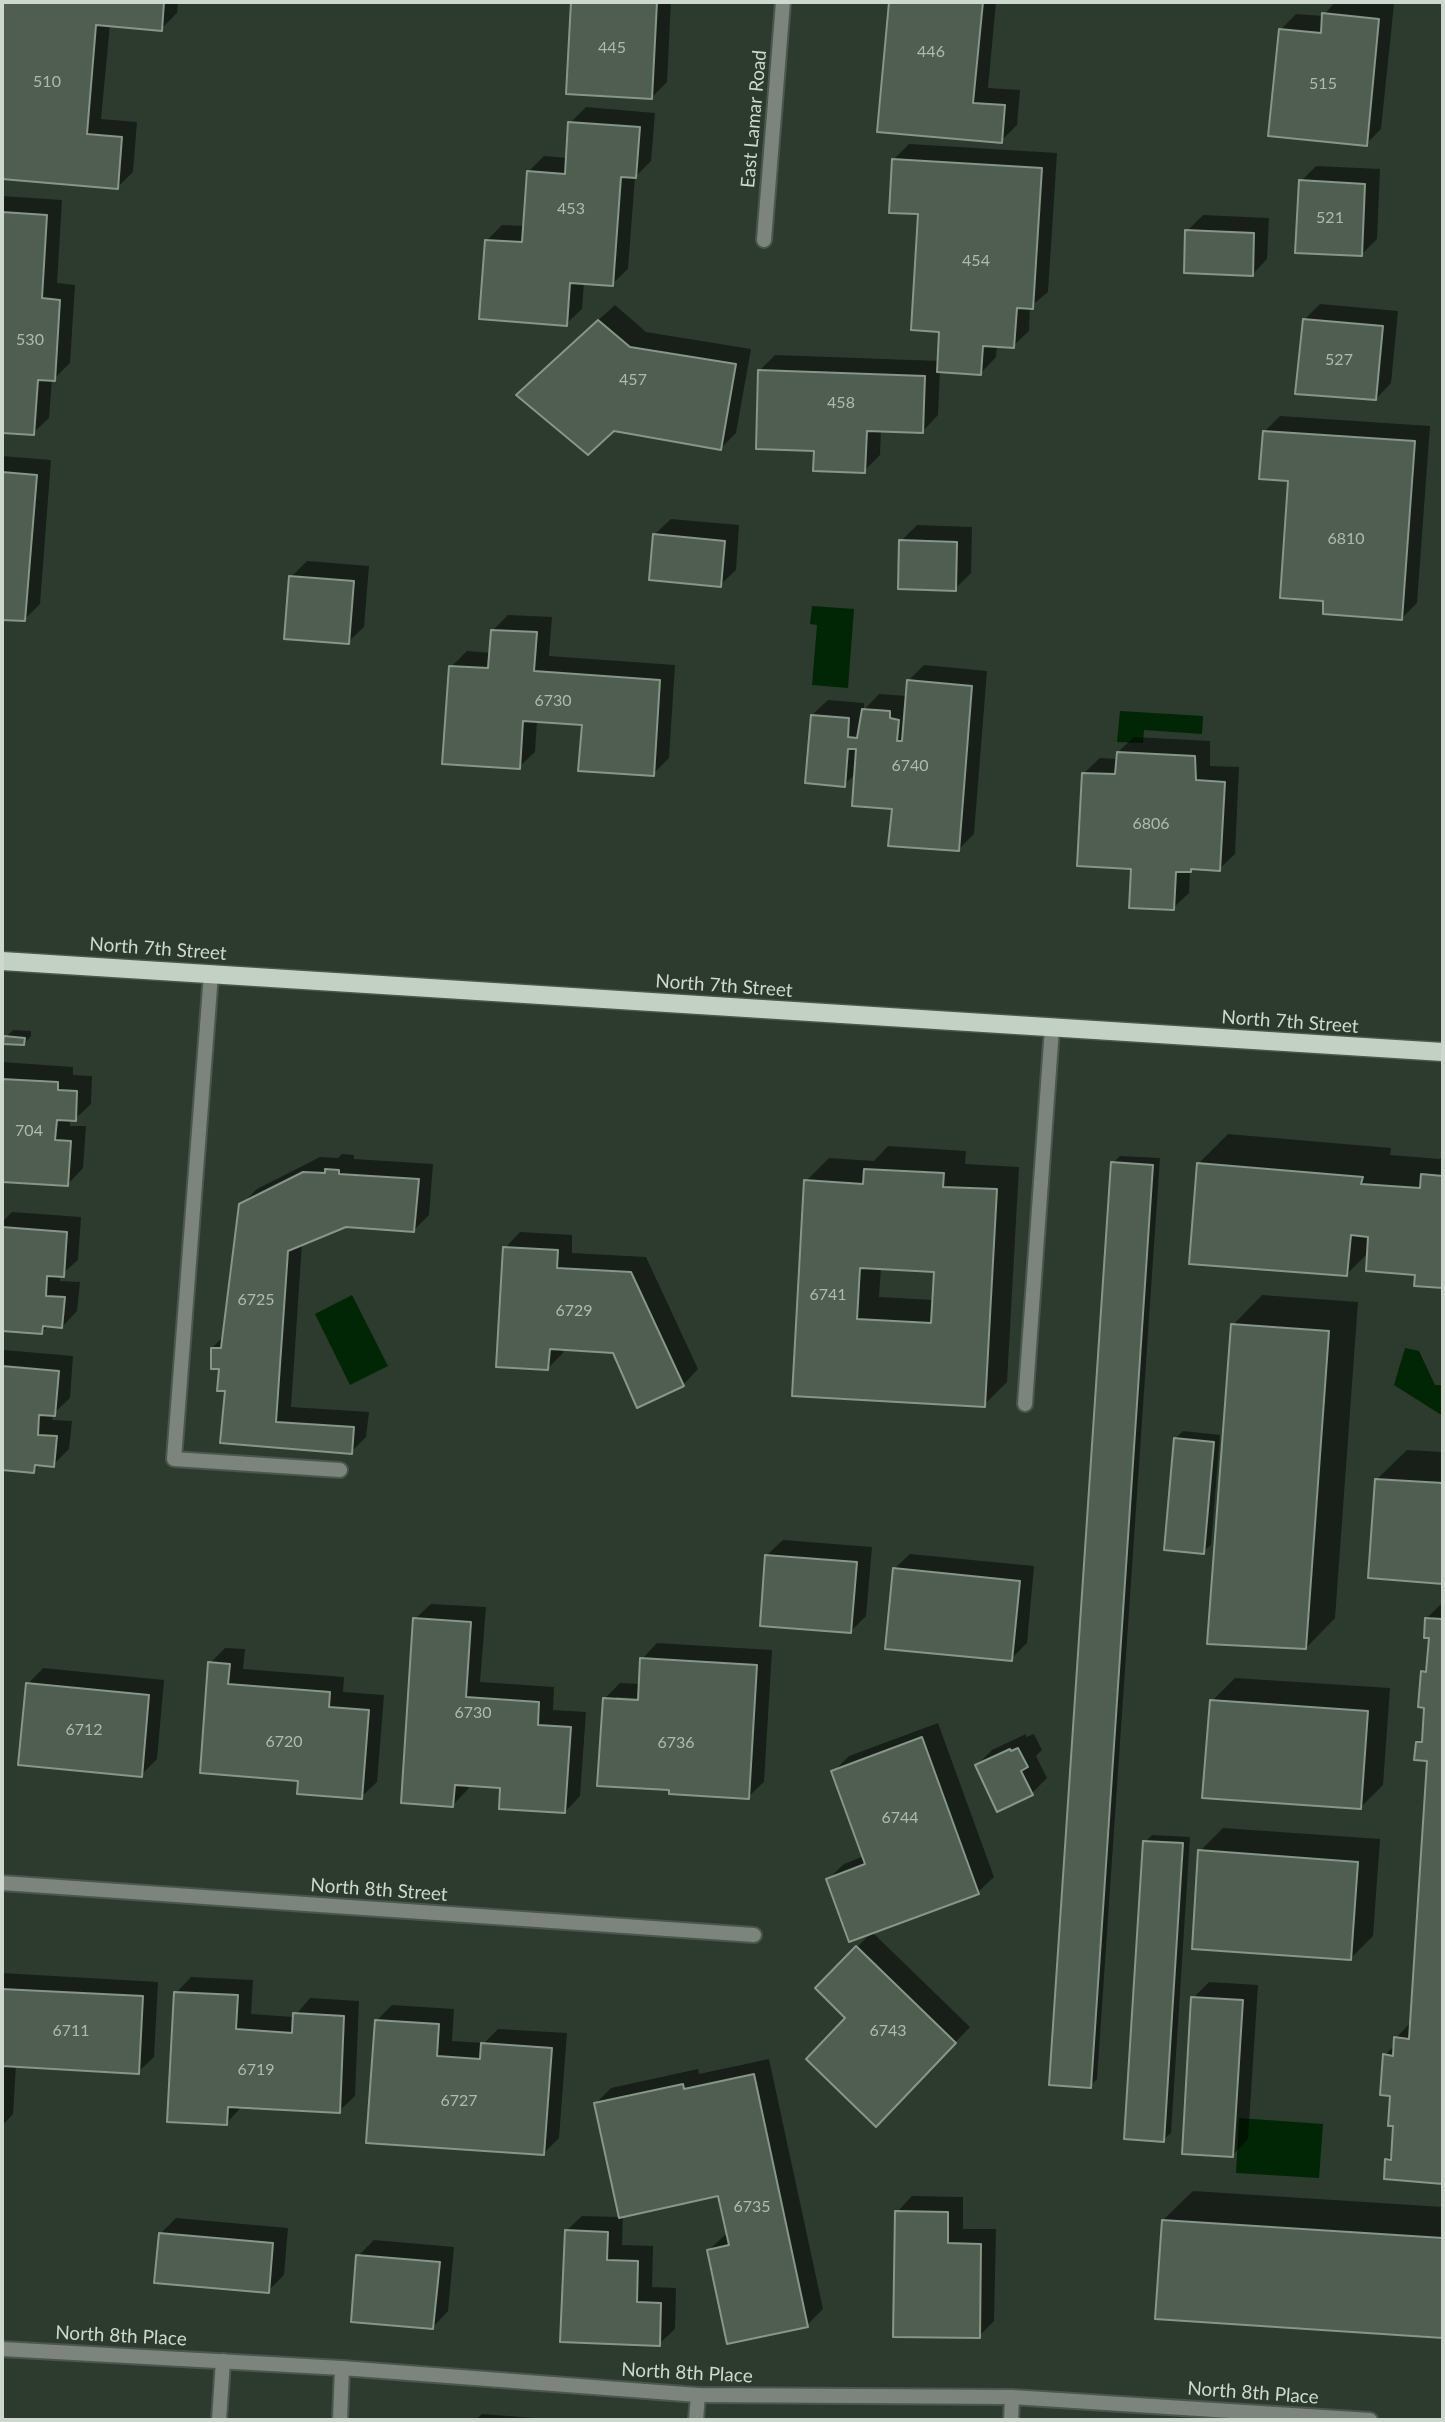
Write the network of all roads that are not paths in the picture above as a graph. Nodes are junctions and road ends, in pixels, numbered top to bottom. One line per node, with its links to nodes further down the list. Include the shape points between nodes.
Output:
1 (783, 2): 2 (street, East Lamar Road)
2 (764, 240)
3 (2, 961): 4 (main road, North 7th Street)
4 (211, 974): 5 (main road, North 7th Street); 8 (street, via 174,1459)
5 (1052, 1028): 6 (main road, North 7th Street); 7 (street)
6 (1443, 1052)
7 (1025, 1404)
8 (340, 1470)
9 (2, 1883): 10 (street, North 8th Street)
10 (754, 1935)
11 (2, 2349): 12 (street, North 8th Place)
12 (223, 2361): 13 (street, North 8th Place); 17 (street)
13 (342, 2368): 14 (street, North 8th Place); 18 (street)
14 (698, 2395): 15 (street, North 8th Place); 19 (street)
15 (1012, 2397): 16 (street, North 8th Place); 20 (street)
16 (1345, 2419): 21 (street, North 8th Place)
17 (219, 2420)
18 (340, 2420)
19 (696, 2420)
20 (1010, 2420)
21 (1370, 2420)

